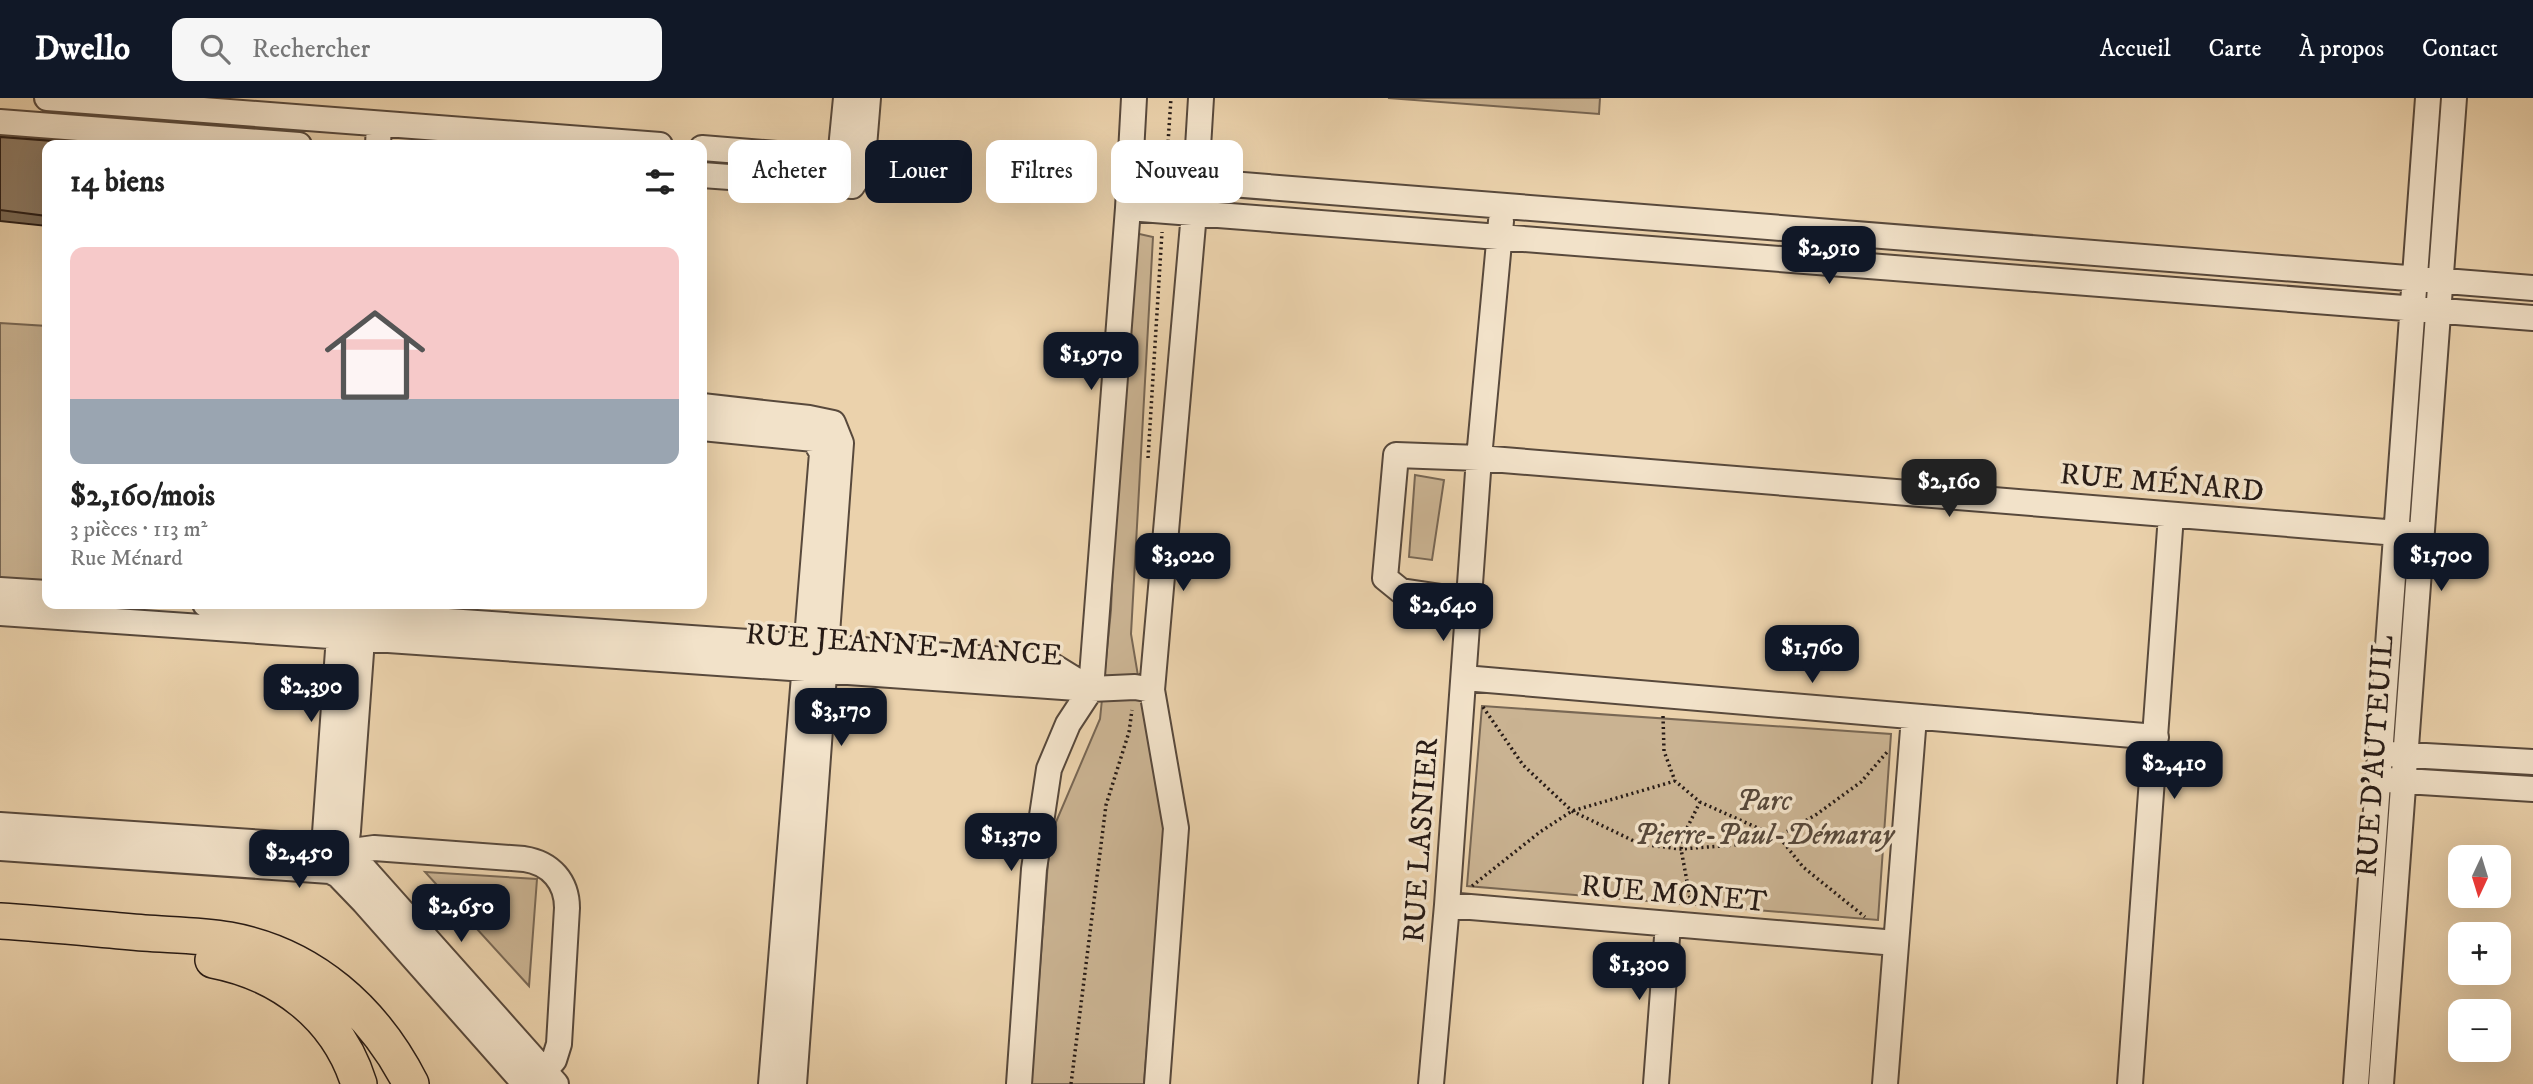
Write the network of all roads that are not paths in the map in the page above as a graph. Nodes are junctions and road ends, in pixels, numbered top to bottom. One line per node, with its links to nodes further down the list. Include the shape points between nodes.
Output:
1 (47, 98): 8 (street)
2 (846, 98): 15 (street)
3 (868, 98): 21 (street, via 862,171)
4 (1134, 98): 16 (street)
5 (1201, 98): 17 (street)
6 (2428, 98): 34 (street, RUE D'AUTEUIL)
7 (2454, 98): 35 (street, RUE D'AUTEUIL)
8 (87, 101): 10 (street); 11 (street)
9 (0, 122): 10 (street)
10 (85, 130): 13 (street)
11 (379, 134): 12 (street)
12 (409, 136): 14 (street)
13 (228, 140)
14 (521, 140)
15 (842, 140)
16 (1132, 140)
17 (1198, 140)
18 (707, 148): 19 (street)
19 (728, 150)
20 (707, 175): 21 (street)
21 (852, 186)
22 (1243, 186): 25 (street)
23 (1128, 203): 26 (street)
24 (1195, 203): 27 (street)
25 (1503, 206): 28 (street); 29 (street, RUE LASNIER)
26 (1128, 208): 27 (street); 58 (street)
27 (1194, 213): 29 (street); 59 (street)
28 (1723, 223): 30 (street); 31 (street)
29 (1499, 237): 31 (street); 45 (street, RUE LASNIER)
30 (1966, 243): 32 (street); 33 (street)
31 (1721, 254): 33 (street)
32 (2196, 261): 34 (street); 37 (street)
33 (1964, 274): 37 (street)
34 (2415, 278): 35 (street); 38 (street, RUE D'AUTEUIL)
35 (2441, 281): 36 (street); 39 (street, RUE D'AUTEUIL)
36 (2533, 288)
37 (2194, 291): 38 (street)
38 (2413, 309): 39 (street); 47 (street, RUE D'AUTEUIL)
39 (2438, 311): 40 (street); 48 (street, RUE D'AUTEUIL)
40 (2533, 318)
41 (707, 407): 42 (street)
42 (832, 423): 44 (street); 56 (street, via 841,443)
43 (707, 428): 44 (street)
44 (814, 439): 56 (street, via 822,453)
45 (1479, 458): 46 (street, RUE MÉNARD); 51 (street, RUE LASNIER); 51 (street, via 1396,455 1385,578 1401,591)
46 (2171, 514): 47 (street, RUE MÉNARD); 61 (street)
47 (2396, 533): 48 (street, RUE MÉNARD); 62 (street, RUE D'AUTEUIL)
48 (2422, 535): 63 (street, RUE D'AUTEUIL)
49 (0, 590): 50 (street)
50 (42, 593)
51 (1468, 601): 57 (street, RUE LASNIER)
52 (242, 609): 55 (street, RUE JEANNE-MANCE)
53 (367, 609): 55 (street, RUE JEANNE-MANCE); 56 (street, RUE JEANNE-MANCE)
54 (0, 613): 55 (street, RUE JEANNE-MANCE)
55 (346, 623): 56 (street, RUE JEANNE-MANCE); 71 (street)
56 (814, 659): 58 (street, RUE JEANNE-MANCE); 77 (street)
57 (1464, 678): 60 (street); 72 (street, RUE LASNIER)
58 (1091, 689): 59 (street, RUE JEANNE-MANCE); 83 (street, via 1068,724 1049,769 1034,869)
59 (1143, 689): 84 (street, via 1176,828)
60 (1913, 720): 61 (street); 75 (street)
61 (2156, 737): 88 (street)
62 (2379, 753): 63 (street); 65 (street, RUE D'AUTEUIL)
63 (2406, 755): 64 (street); 66 (street, RUE D'AUTEUIL)
64 (2533, 762)
65 (2378, 779): 66 (street); 89 (street, RUE D'AUTEUIL)
66 (2404, 781): 67 (street); 90 (street, RUE D'AUTEUIL)
67 (2533, 789)
68 (0, 825): 69 (street)
69 (82, 842): 70 (street); 71 (street)
70 (0, 848)
71 (332, 861): 78 (street); 78 (street, via 374,848 524,859 538,862 556,875 564,887 567,908 559,1044)
72 (1447, 905): 74 (street, RUE MONET); 85 (street, RUE LASNIER)
73 (0, 921): 80 (highway, via 215,938 271,951 317,975 359,1009 383,1036)
74 (1668, 924): 75 (street, RUE MONET); 86 (street)
75 (1896, 943): 87 (street)
76 (0, 946): 79 (highway, via 199,958 264,975 291,991 327,1023 345,1049)
77 (788, 1013): 81 (street); 82 (street)
78 (540, 1081)
79 (359, 1084)
80 (411, 1084)
81 (771, 1084)
82 (794, 1084)
83 (1019, 1084)
84 (1157, 1084)
85 (1431, 1084)
86 (1656, 1084)
87 (1885, 1084)
88 (2130, 1084)
89 (2356, 1084)
90 (2381, 1084)

